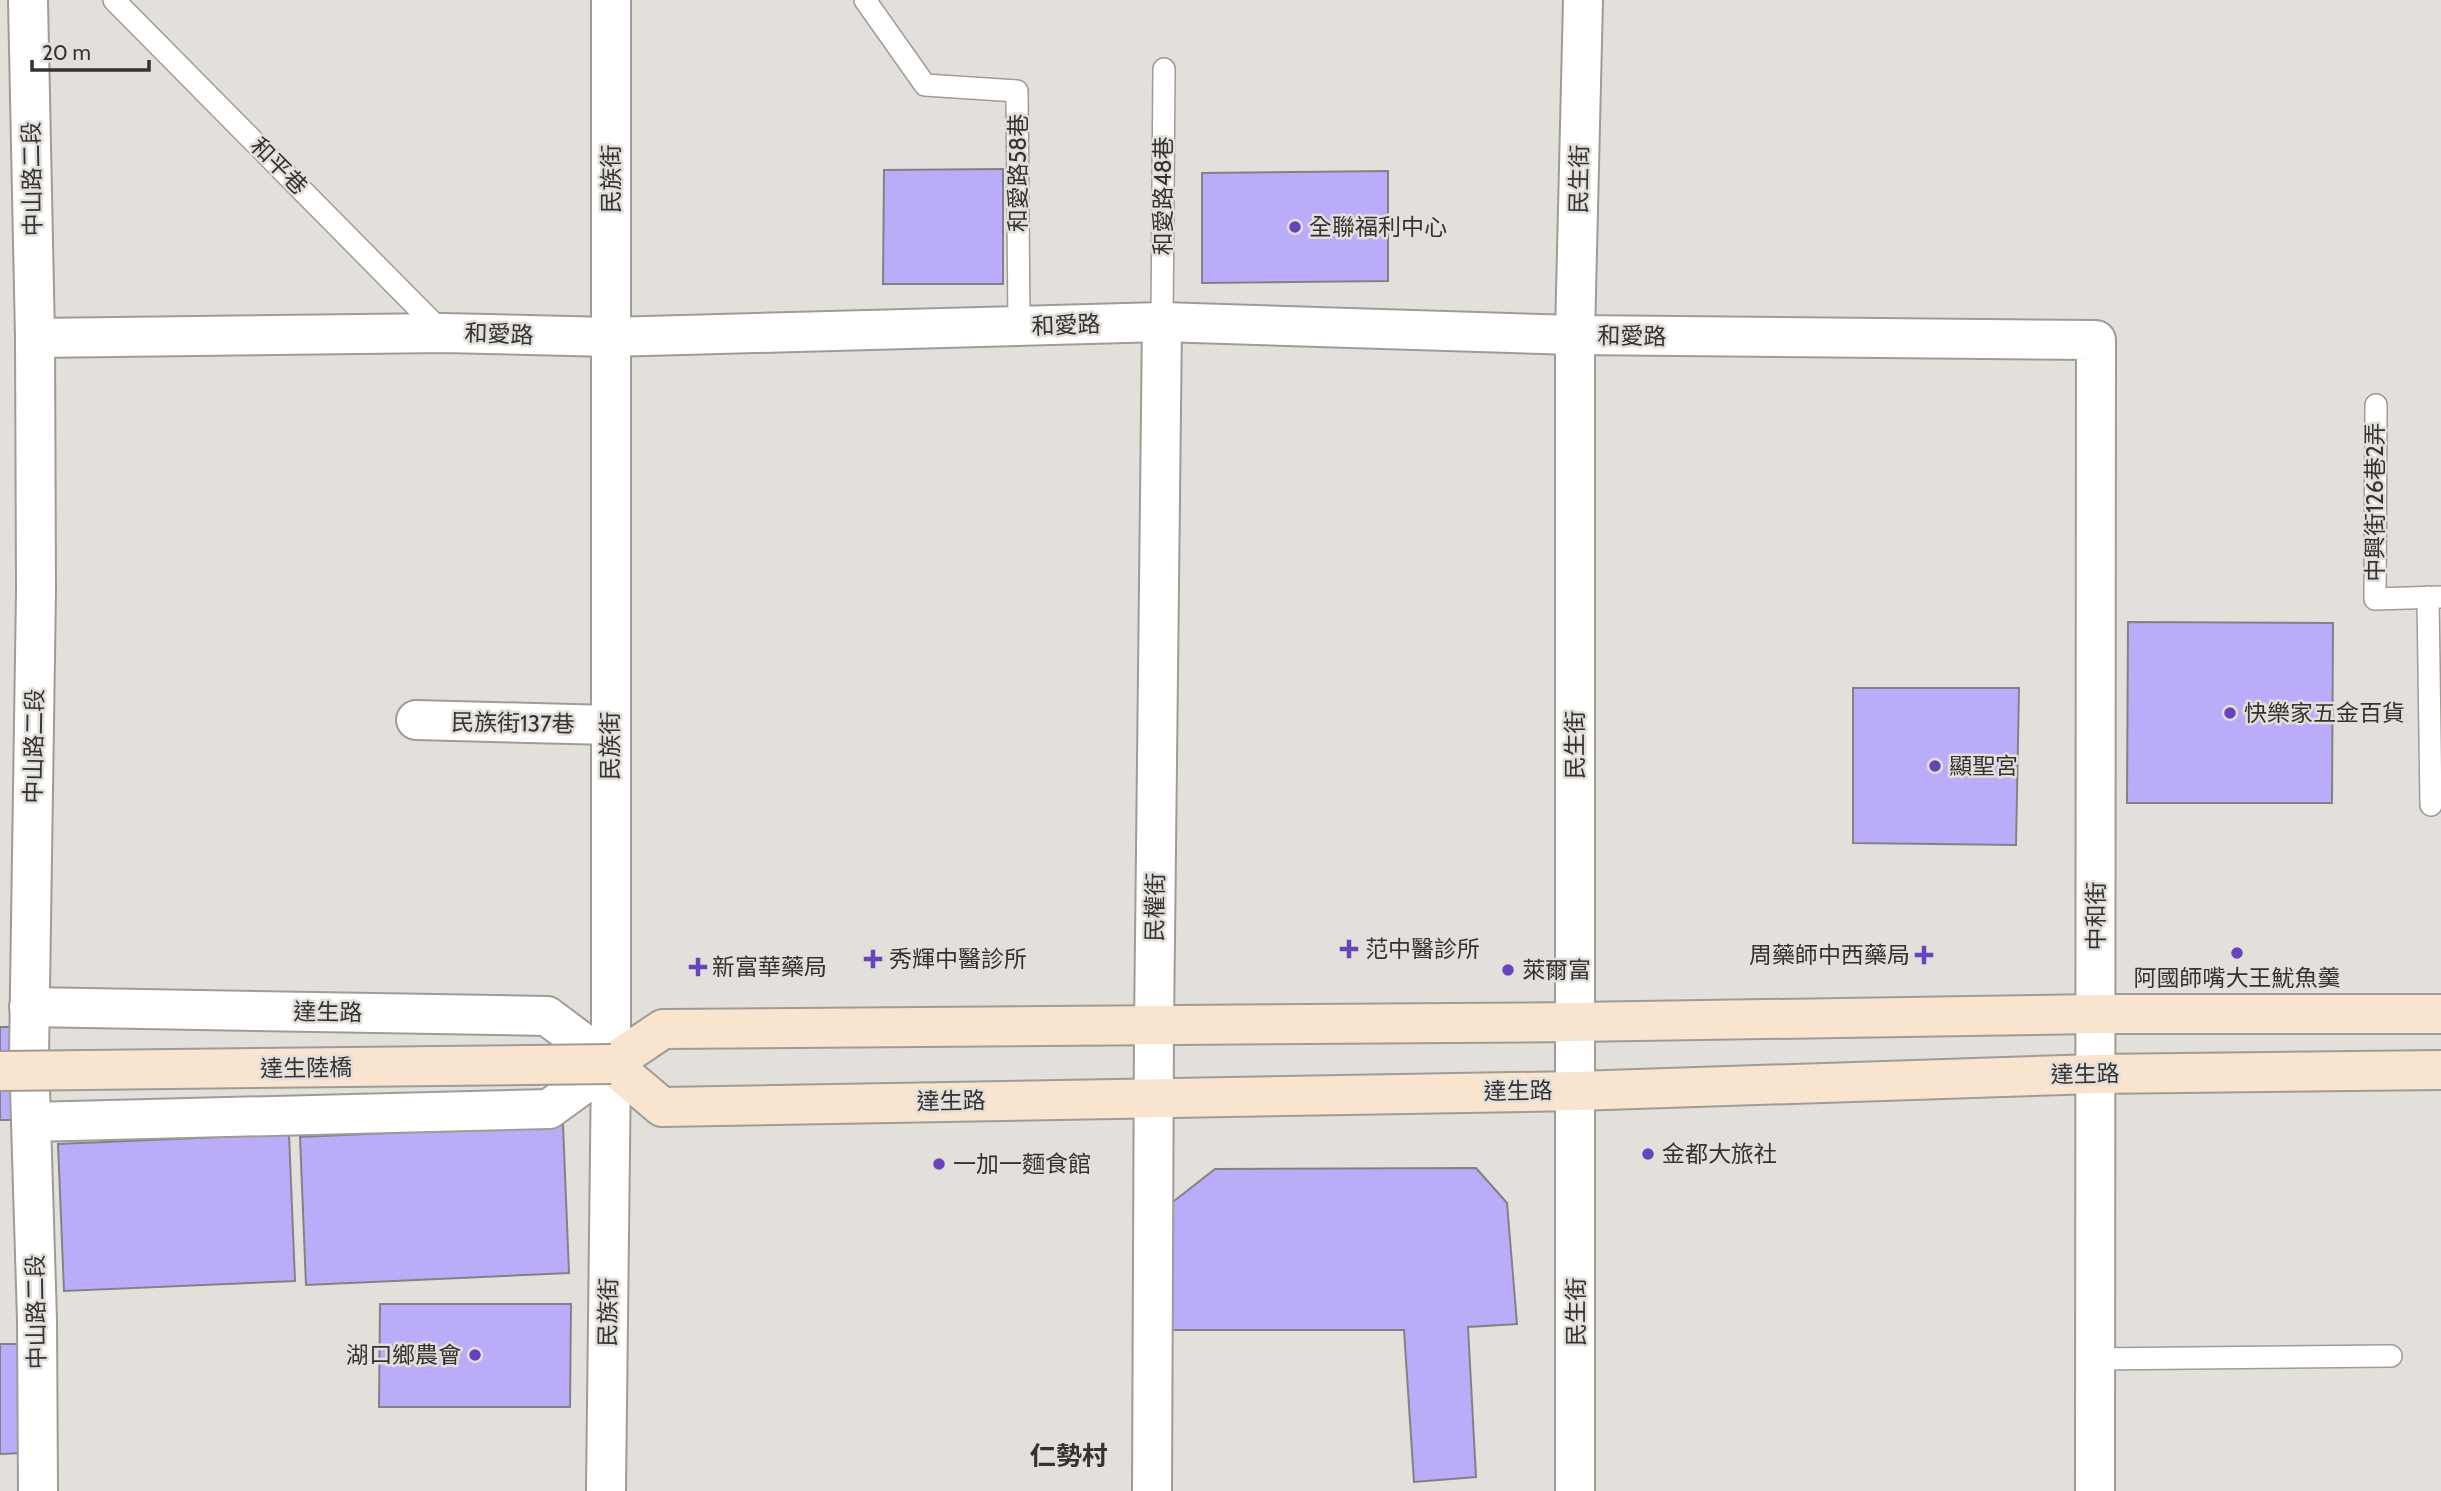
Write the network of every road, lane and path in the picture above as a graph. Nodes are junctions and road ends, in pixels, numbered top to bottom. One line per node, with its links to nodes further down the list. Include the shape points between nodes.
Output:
1 (28, 0): 12 (street, 中山路二段)
2 (114, 0): 9 (lane, 和平巷)
3 (611, 0): 11 (street, 民族街)
4 (865, 0): 8 (lane, 和愛路58巷, via 925,85 1017,91)
5 (1583, 0): 10 (street, 民生街)
6 (1164, 69): 7 (lane, 和愛路48巷)
7 (1162, 322): 8 (street, 和愛路); 10 (street, 和愛路); 23 (street, 民權街)
8 (1019, 326): 11 (street, 和愛路)
9 (443, 333): 11 (street, 和愛路); 12 (street, 和愛路)
10 (1575, 335): 13 (street, 和愛路); 22 (street, 民生街)
11 (610, 337): 17 (street, 民族街)
12 (35, 338): 19 (street, 中山路二段)
13 (2096, 341): 20 (street, 中和街)
14 (2376, 405): 15 (lane, 中興街126巷2弄, via 2375,599)
15 (2435, 597): 18 (lane)
16 (416, 720): 17 (street, 民族街137巷)
17 (610, 725): 24 (street, 民族街)
18 (2431, 806)
19 (29, 1007): 24 (street, 達生路, via 547,1016); 30 (street, 中山路二段)
20 (2096, 1014): 21 (main road); 22 (main road); 27 (street, 中和街)
21 (2441, 1014)
22 (1575, 1022): 23 (main road); 28 (street, 民生街)
23 (1154, 1026): 24 (main road, via 663,1029); 29 (street, 民權街)
24 (611, 1064): 26 (main road, 達生陸橋, bridge); 29 (main road, 達生路, via 662,1107); 30 (street, via 549,1109); 34 (street, 民族街)
25 (2441, 1069): 27 (main road, 達生路)
26 (0, 1071)
27 (2096, 1074): 28 (main road, 達生路); 32 (street, 中和街)
28 (1576, 1091): 29 (main road, 達生路); 36 (street, 民生街)
29 (1154, 1097): 35 (street, 民權街)
30 (30, 1122): 33 (street, 中山路二段)
31 (2391, 1356): 32 (lane)
32 (2095, 1359): 37 (street, 中和街)
33 (38, 1491)
34 (606, 1491)
35 (1152, 1491)
36 (1575, 1491)
37 (2095, 1491)

